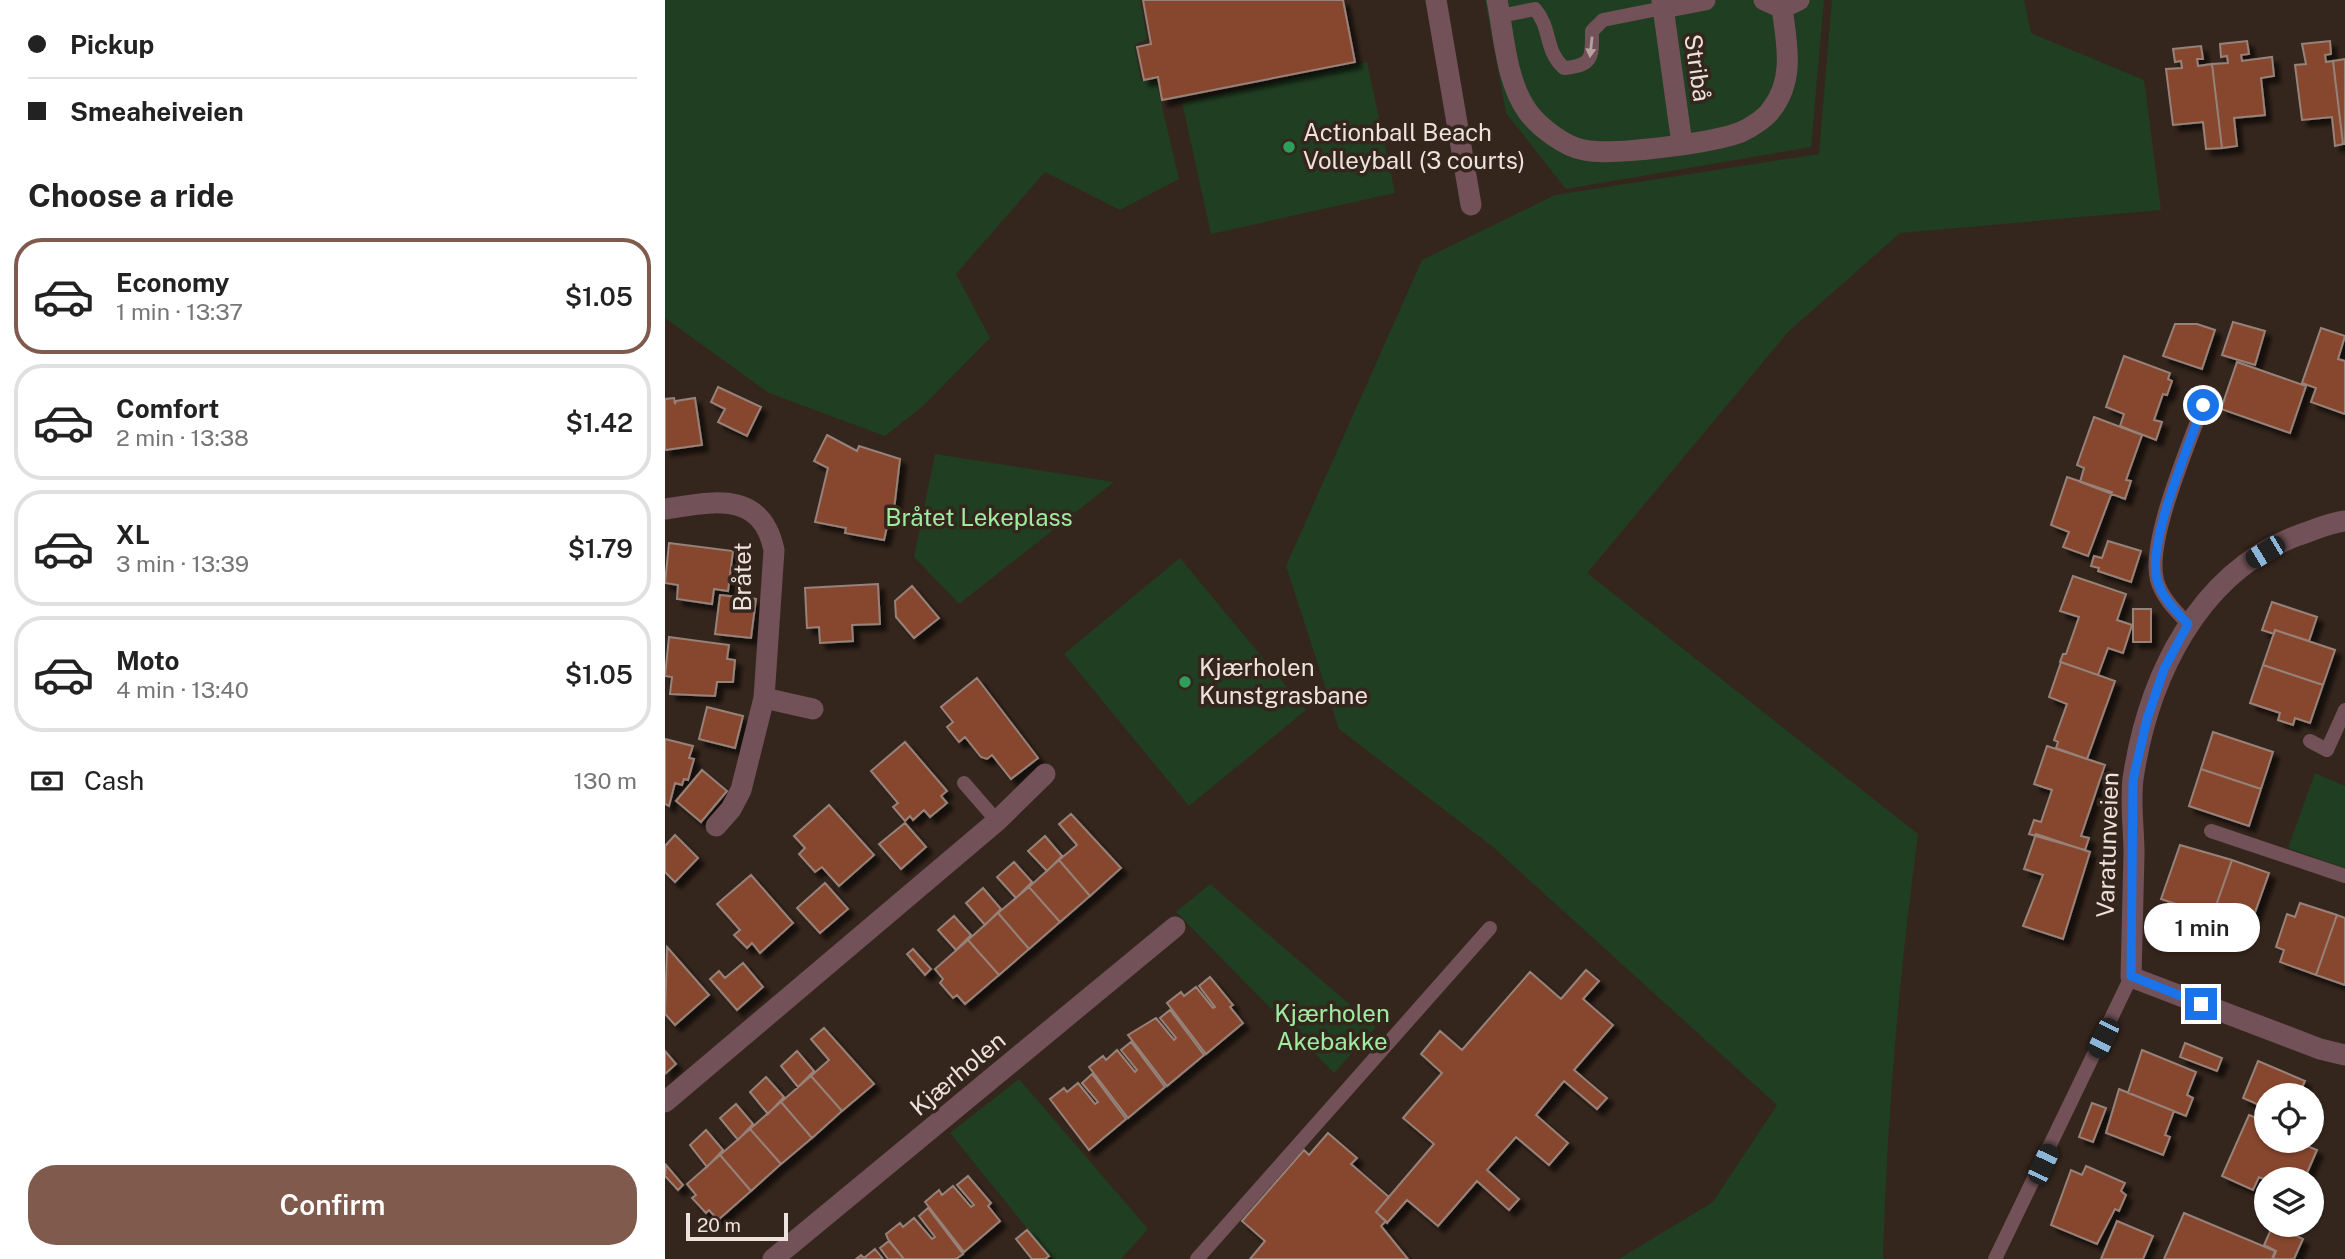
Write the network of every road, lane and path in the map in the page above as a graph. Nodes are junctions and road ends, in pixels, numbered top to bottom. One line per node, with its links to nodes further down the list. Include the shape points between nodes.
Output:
1 (1436, 0): 7 (street)
2 (1706, 0): 4 (street)
3 (1782, 3): 6 (street, via 1788,54 1785,85 1770,112 1741,132)
4 (1662, 4): 5 (lane, one-way to 5, via 1603,20 1592,31 1592,55 1587,62 1564,68 1552,57 1544,19 1535,9); 6 (street, Stribå)
5 (1498, 8): 6 (street, via 1512,76 1527,111 1551,134 1581,150 1613,153)
6 (1682, 144)
7 (1471, 205)
8 (2203, 405): 11 (lane, via 2154,562 2164,594)
9 (665, 509): 12 (street, Bråtet, via 730,502 759,517 769,530 773,571)
10 (2345, 521): 11 (street, Varatunveien, via 2281,542 2249,561 2219,586)
11 (2188, 624): 24 (street, Varatunveien, via 2164,669 2133,780)
12 (764, 698): 13 (street); 19 (street, Bråtet, via 741,790)
13 (813, 709)
14 (2345, 710): 15 (lane, via 2327,750)
15 (2309, 741)
16 (1045, 774): 18 (street)
17 (964, 783): 18 (lane)
18 (997, 821): 26 (street)
19 (716, 826)
20 (2211, 831): 21 (lane)
21 (2345, 876)
22 (1175, 928): 27 (street, Kjærholen)
23 (1490, 928): 28 (lane)
24 (2131, 976): 25 (street); 29 (lane)
25 (2345, 1055)
26 (665, 1102)
27 (773, 1259)
28 (1197, 1259)
29 (1995, 1259)

